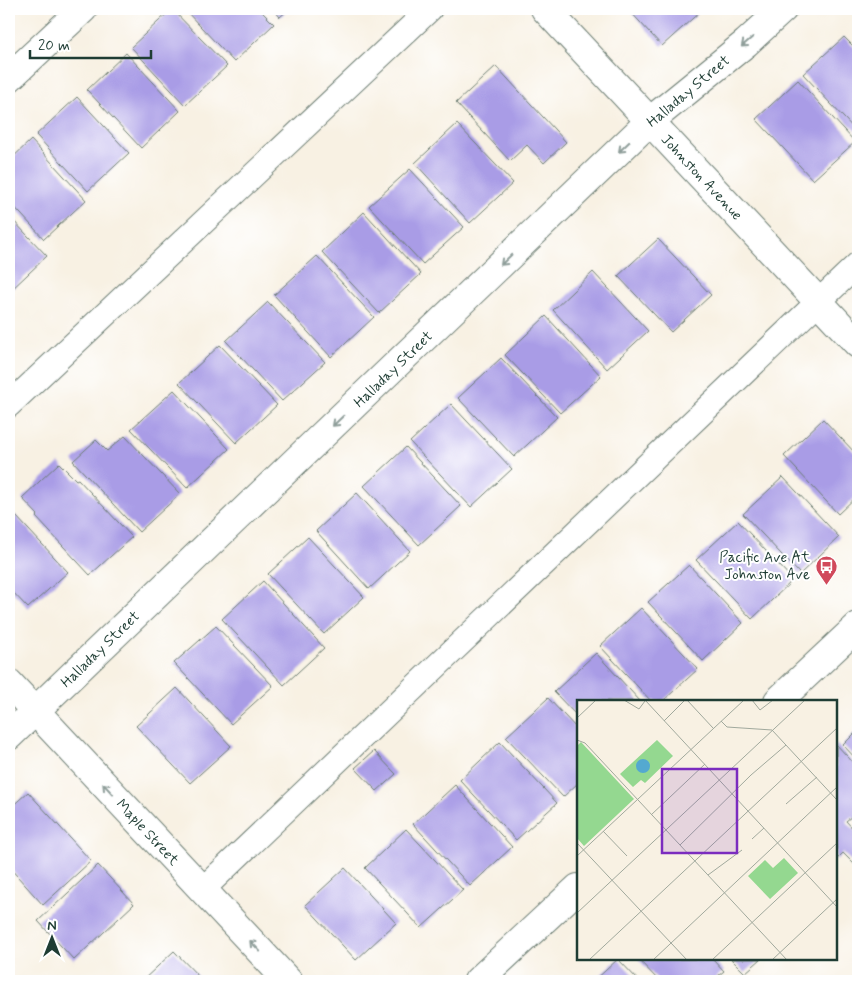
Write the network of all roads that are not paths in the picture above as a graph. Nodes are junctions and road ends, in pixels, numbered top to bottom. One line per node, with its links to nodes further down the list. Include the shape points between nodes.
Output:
1 (83, 9): 5 (street)
2 (430, 9): 10 (lane)
3 (545, 9): 6 (street, Johnston Avenue)
4 (783, 9): 6 (street, Halladay Street, one-way to 6)
5 (9, 78)
6 (650, 122): 8 (street, Johnston Avenue); 14 (street, Halladay Street, one-way to 14)
7 (858, 264): 8 (lane)
8 (818, 301): 9 (street, Johnston Avenue); 17 (lane)
9 (858, 344)
10 (9, 405)
11 (858, 626): 13 (street)
12 (9, 683): 14 (street, Maple Street)
13 (779, 700)
14 (35, 711): 15 (street, Halladay Street); 17 (street, Maple Street, one-way to 14)
15 (9, 736)
16 (577, 889): 19 (street)
17 (202, 890): 18 (street, Maple Street, one-way to 17)
18 (288, 981)
19 (478, 981)

